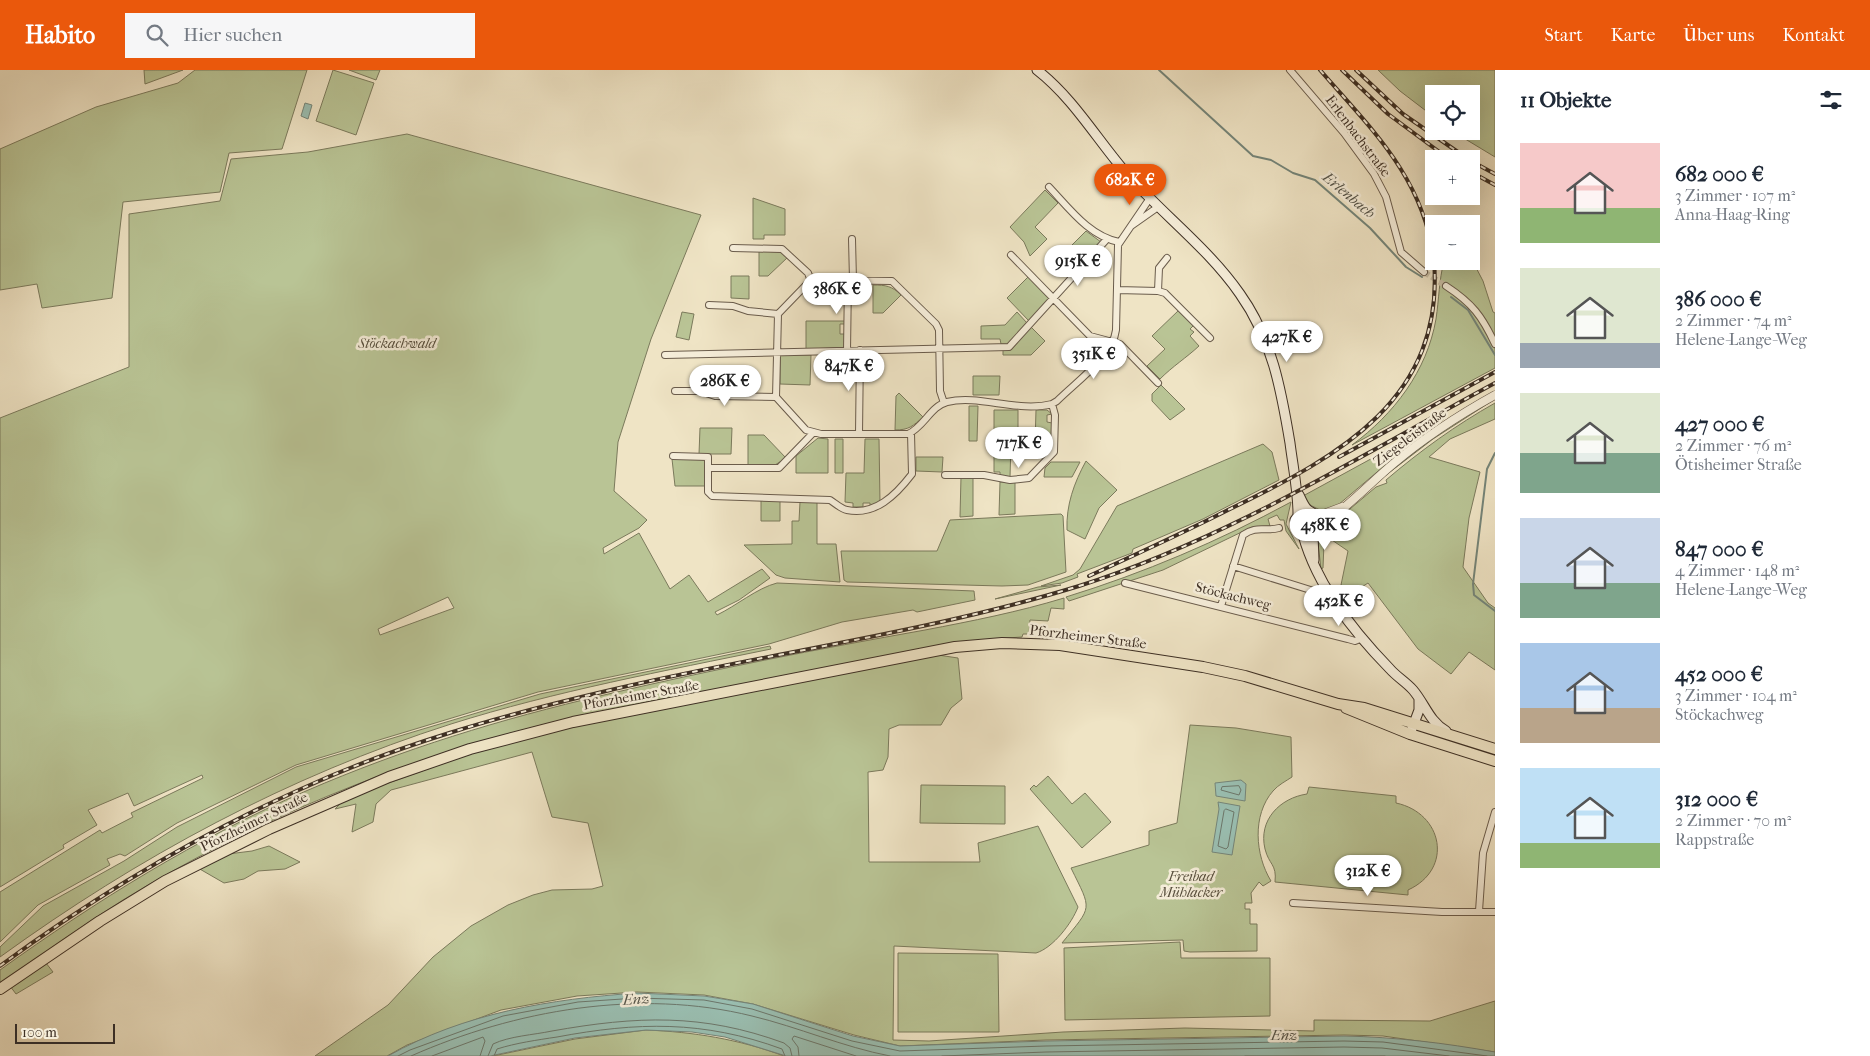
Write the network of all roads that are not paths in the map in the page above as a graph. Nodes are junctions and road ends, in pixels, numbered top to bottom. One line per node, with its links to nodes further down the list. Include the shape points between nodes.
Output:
1 (1037, 70): 4 (main road, via 1070,102)
2 (1290, 70): 13 (street, Erlenbachstraße, via 1374,174 1386,197 1401,252)
3 (1049, 187): 8 (street, via 1094,232)
4 (1150, 198): 5 (main road); 6 (street)
5 (1158, 207): 6 (street); 42 (main road, via 1227,277 1258,324 1279,382)
6 (1130, 227): 9 (street)
7 (852, 239): 14 (street)
8 (1107, 239): 9 (street); 19 (street)
9 (1119, 242): 17 (street)
10 (733, 248): 15 (street, via 782,249 808,273)
11 (1011, 255): 19 (street)
12 (1167, 258): 18 (street, via 1159,268)
13 (1424, 272)
14 (850, 280): 15 (street); 25 (street, via 888,280 895,283 936,324); 27 (street)
15 (811, 281): 21 (street)
16 (1446, 286): 24 (street, via 1465,298 1478,313)
17 (1117, 290): 18 (street); 23 (street)
18 (1158, 291): 22 (street, via 1170,296)
19 (1053, 299): 23 (street, via 1090,336); 25 (street, via 1009,347)
20 (709, 305): 21 (street)
21 (778, 314): 28 (street)
22 (1210, 338)
23 (1114, 341): 30 (street, via 1125,348); 35 (street, via 1104,356)
24 (1495, 344)
25 (940, 348): 26 (street); 34 (street, via 940,391)
26 (860, 350): 27 (street); 38 (street)
27 (848, 351): 28 (street)
28 (776, 353): 29 (street); 33 (street)
29 (665, 355)
30 (1158, 383)
31 (675, 391): 33 (street, via 715,396)
32 (1495, 395): 45 (street, Ziegeleistraße, via 1447,423 1336,515)
33 (776, 397): 37 (street)
34 (944, 403): 35 (street); 36 (street)
35 (1052, 404): 41 (street, via 1055,415 1054,452 1029,478 1000,480 984,474)
36 (911, 433): 38 (street); 40 (street, via 912,474 880,506 871,510 845,510 830,500 712,496 708,492)
37 (813, 434): 38 (street); 40 (street, via 779,468)
38 (860, 434)
39 (673, 456): 40 (street, via 708,457)
40 (708, 468)
41 (945, 475)
42 (1297, 493): 43 (main road); 44 (main road)
43 (1308, 510): 44 (main road); 45 (main road)
44 (1298, 514): 47 (main road, via 1296,528)
45 (1319, 521): 47 (main road)
46 (1279, 528): 48 (street, via 1252,529 1243,534)
47 (1308, 535): 52 (main road, via 1314,568)
48 (1233, 566): 50 (street); 51 (street)
49 (1125, 583): 51 (street, Stöckachweg)
50 (1316, 592)
51 (1222, 606): 52 (street, Stöckachweg, via 1355,641)
52 (1363, 638): 53 (main road)
53 (1419, 699): 55 (main road); 57 (main road, via 1434,723)
54 (1338, 704): 55 (main road, Pforzheimer Straße); 56 (main road, Pforzheimer Straße); 64 (main road, Pforzheimer Straße, via 1203,667 1060,645 1013,643 930,652 619,711 462,752 334,799 165,881)
55 (1414, 722): 56 (main road); 57 (main road, Pforzheimer Straße)
56 (1410, 734): 59 (main road, Pforzheimer Straße)
57 (1455, 736): 58 (main road, Pforzheimer Straße)
58 (1495, 749)
59 (1495, 761)
60 (1495, 812): 62 (street, via 1483,853)
61 (1293, 903): 62 (street, via 1442,912)
62 (1479, 911): 63 (street)
63 (1495, 912)
64 (0, 989)

